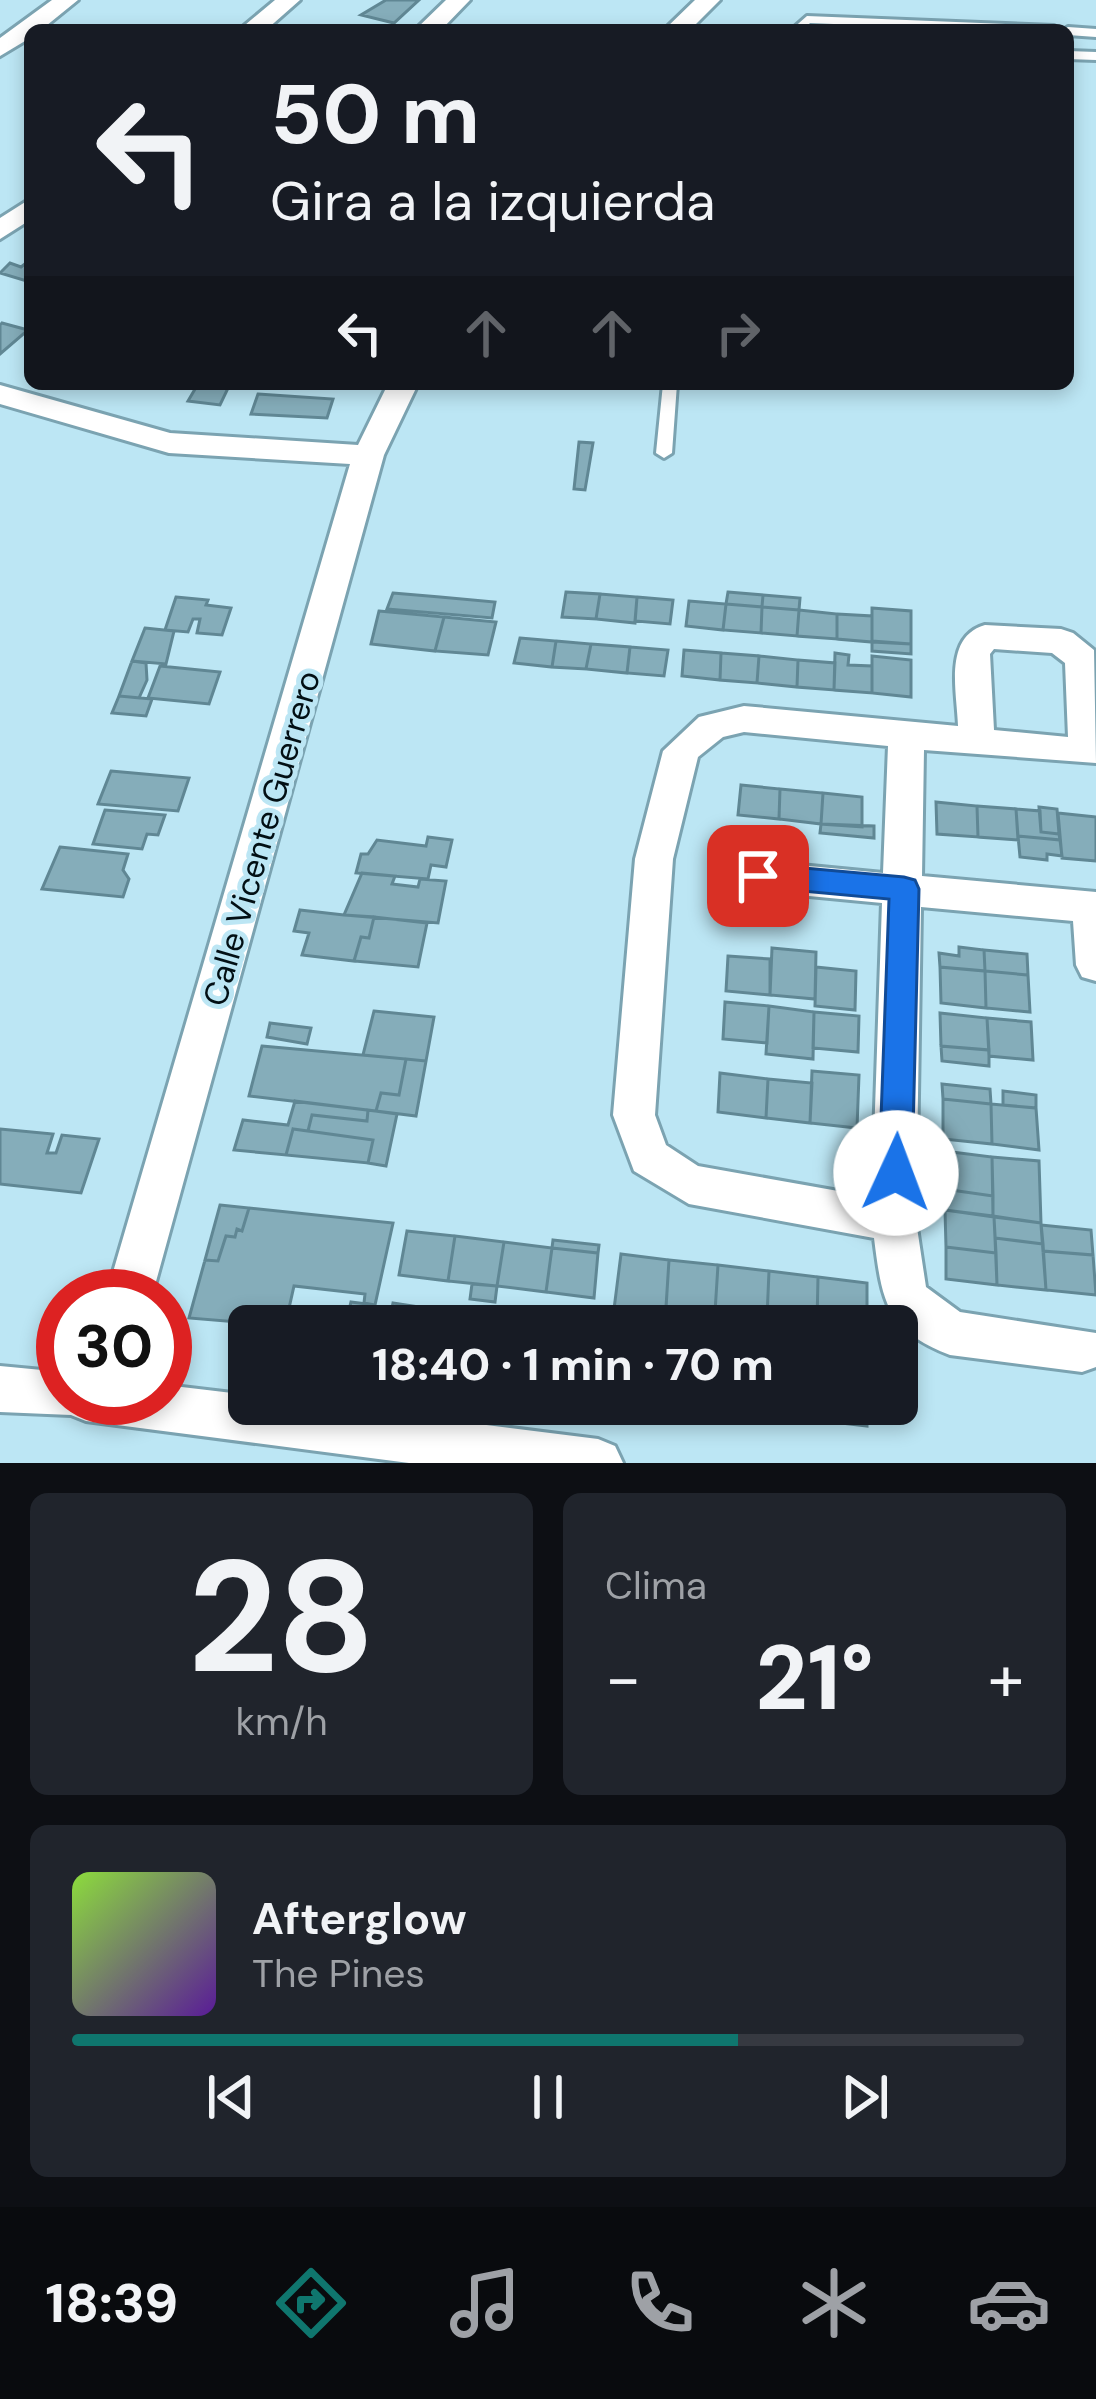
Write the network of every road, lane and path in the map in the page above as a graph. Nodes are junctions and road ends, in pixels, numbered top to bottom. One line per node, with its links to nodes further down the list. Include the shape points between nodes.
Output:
1 (67, 0): 5 (street)
2 (289, 0): 6 (street)
3 (459, 0): 7 (street)
4 (709, 0): 8 (street)
5 (35, 24)
6 (259, 24)
7 (433, 24)
8 (683, 24)
9 (802, 24): 10 (lane)
10 (919, 24)
11 (24, 212): 12 (street)
12 (0, 231)
13 (400, 390): 17 (street, Calle Vicente Guerrero)
14 (669, 390): 16 (lane)
15 (23, 394): 17 (street, via 169,442)
16 (664, 453)
17 (368, 455): 25 (street, Calle Vicente Guerrero)
18 (906, 734): 19 (street); 21 (street); 24 (street, via 744,718 712,726 681,751 654,859 634,1115 649,1156 688,1184)
19 (976, 741)
20 (758, 876): 21 (street)
21 (904, 889): 22 (street); 24 (street)
22 (1094, 908): 23 (street)
23 (1096, 965)
24 (894, 1221): 26 (street, via 905,1298 950,1333)
25 (137, 1269)
26 (1082, 1351)
27 (0, 1389): 28 (street)
28 (36, 1393)
29 (192, 1411): 30 (street)
30 (598, 1463)

